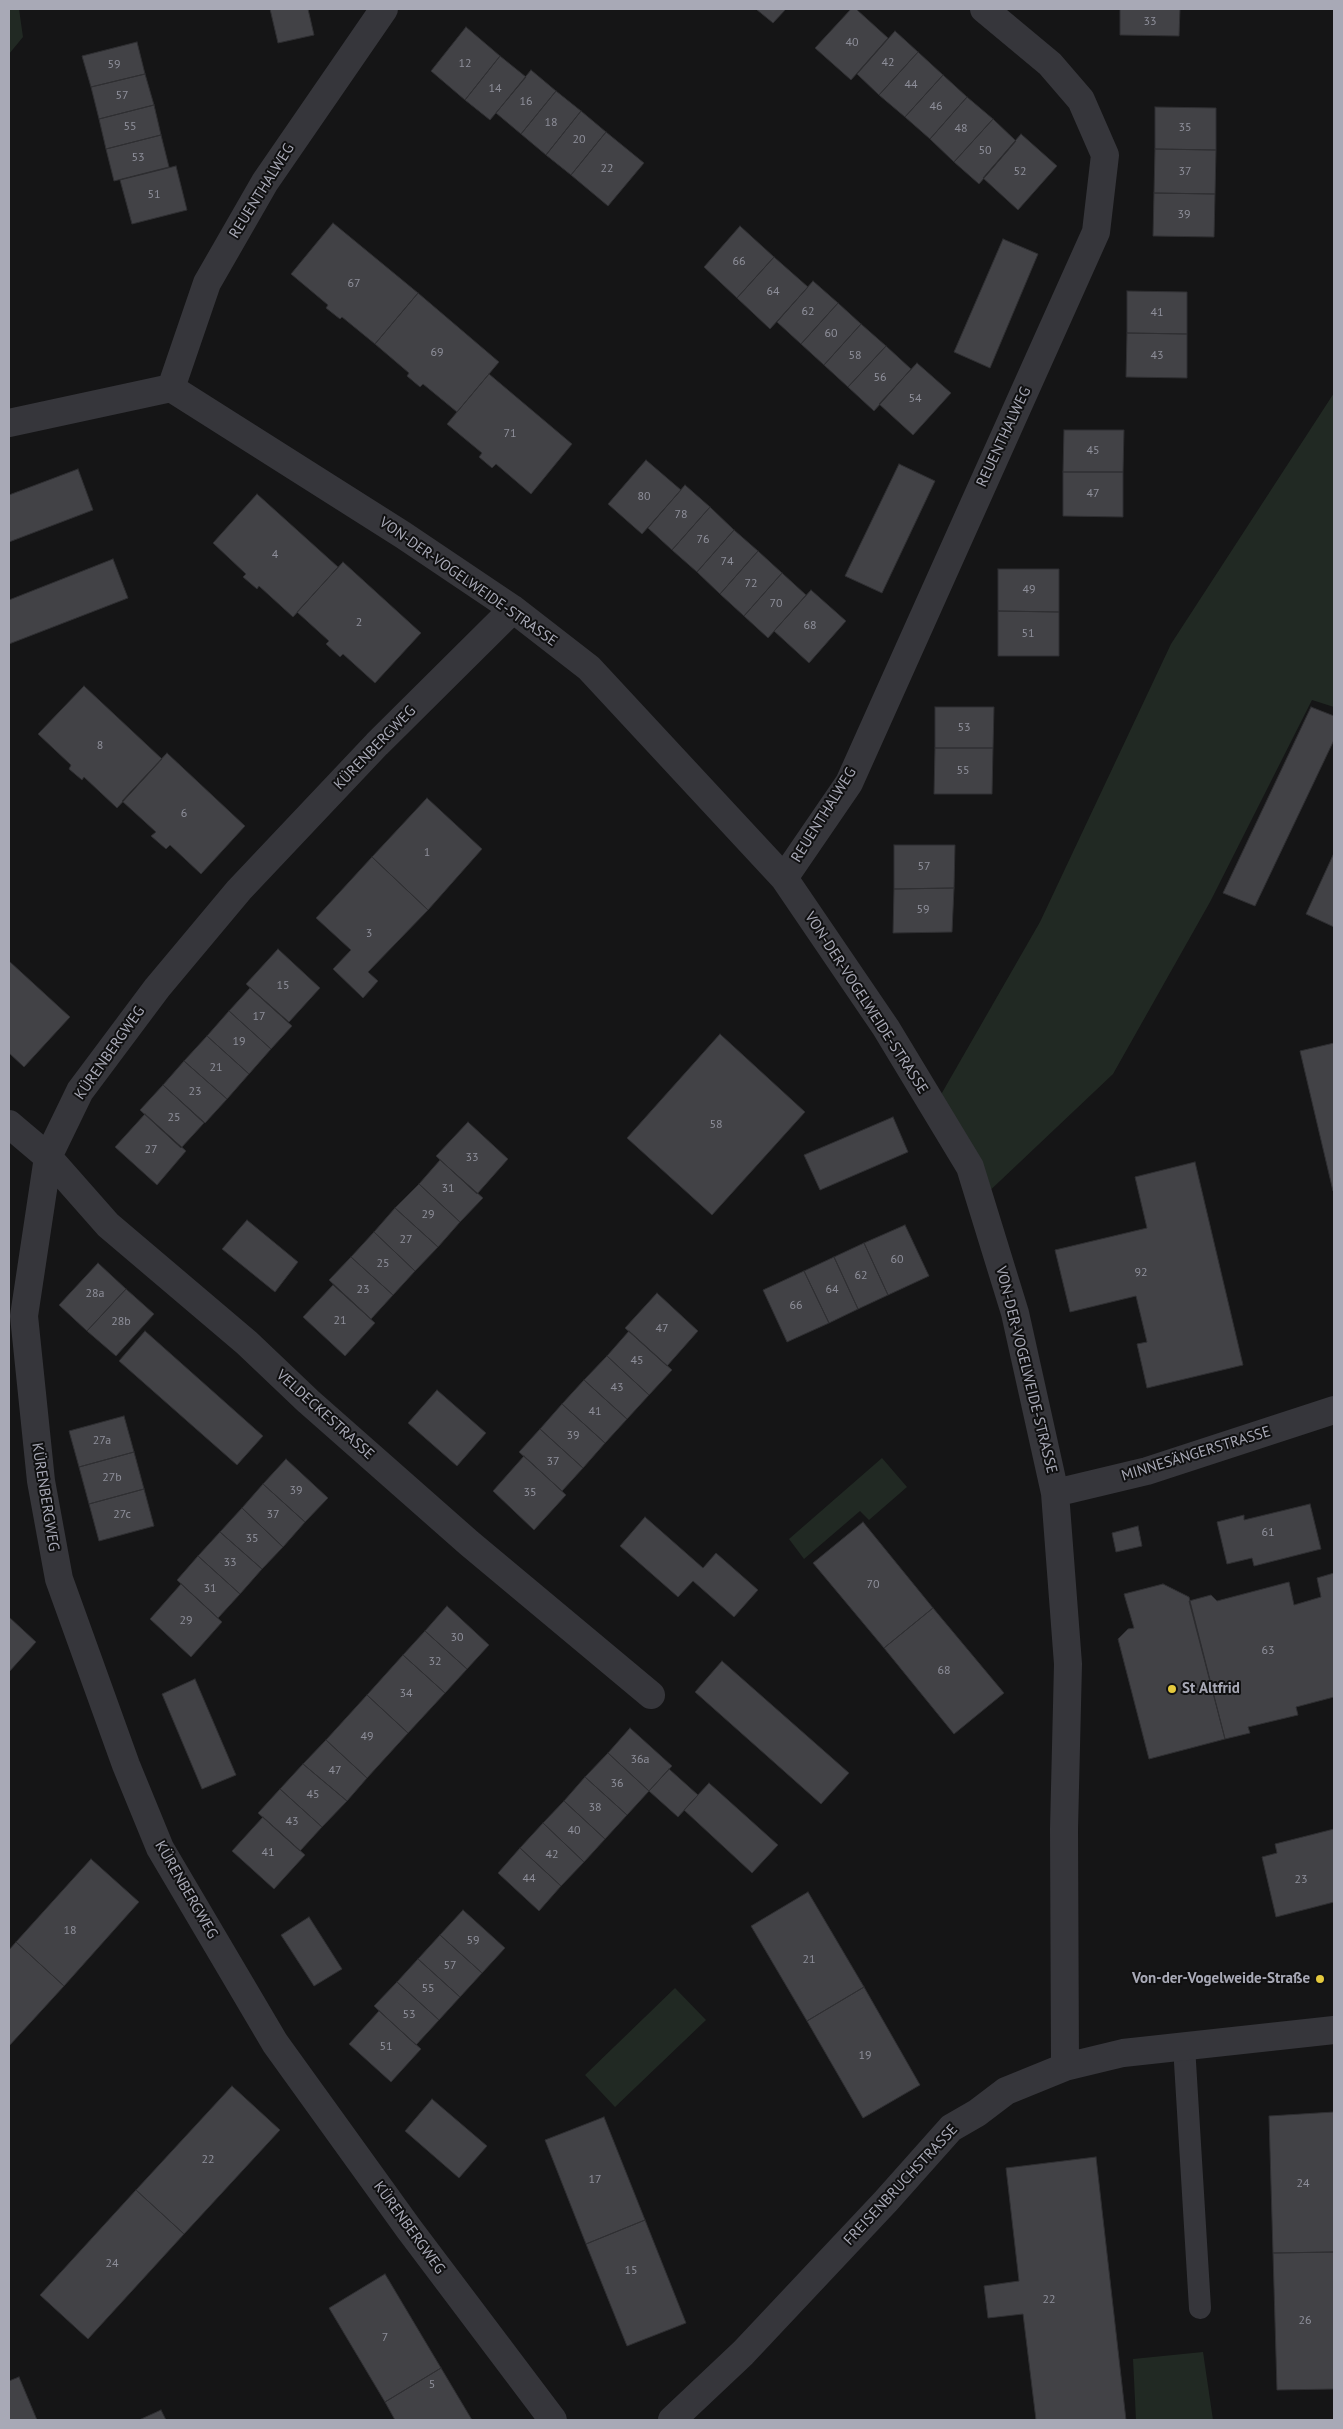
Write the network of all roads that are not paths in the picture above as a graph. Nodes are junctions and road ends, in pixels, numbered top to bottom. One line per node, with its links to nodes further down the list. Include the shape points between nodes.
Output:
1 (384, 9): 3 (street, REUENTHALWEG, via 265,182 207,283)
2 (984, 9): 6 (street, REUENTHALWEG, via 1050,64 1080,100 1105,155 1096,232 849,783)
3 (171, 388): 4 (street); 5 (street, VON-DER-VOGELWEIDE-STRASSE)
4 (9, 423)
5 (513, 609): 6 (street, VON-DER-VOGELWEIDE-STRASSE, via 589,668); 8 (street, KÜRENBERGWEG, via 377,744 239,890 157,988 80,1091)
6 (784, 878): 10 (street, VON-DER-VOGELWEIDE-STRASSE, via 886,1028 970,1167 1015,1313)
7 (9, 1124): 8 (street, VELDECKESTRASSE)
8 (48, 1156): 11 (street, VELDECKESTRASSE, via 108,1225 247,1343 469,1543); 16 (street, KÜRENBERGWEG, via 24,1316 41,1481 59,1579 126,1765 160,1848 275,2043 409,2229)
9 (1334, 1410): 10 (street, MINNESÄNGERSTRASSE, via 1147,1472)
10 (1056, 1493): 14 (street, VON-DER-VOGELWEIDE-STRASSE, via 1068,1664 1064,1829)
11 (650, 1695)
12 (1334, 2030): 13 (street, FREISENBRUCHSTRASSE)
13 (1184, 2046): 14 (street, FREISENBRUCHSTRASSE, via 1123,2053); 15 (lane)
14 (1065, 2067): 17 (street, FREISENBRUCHSTRASSE, via 1006,2091 951,2128 886,2202 743,2353)
15 (1200, 2308)
16 (553, 2420)
17 (672, 2420)

